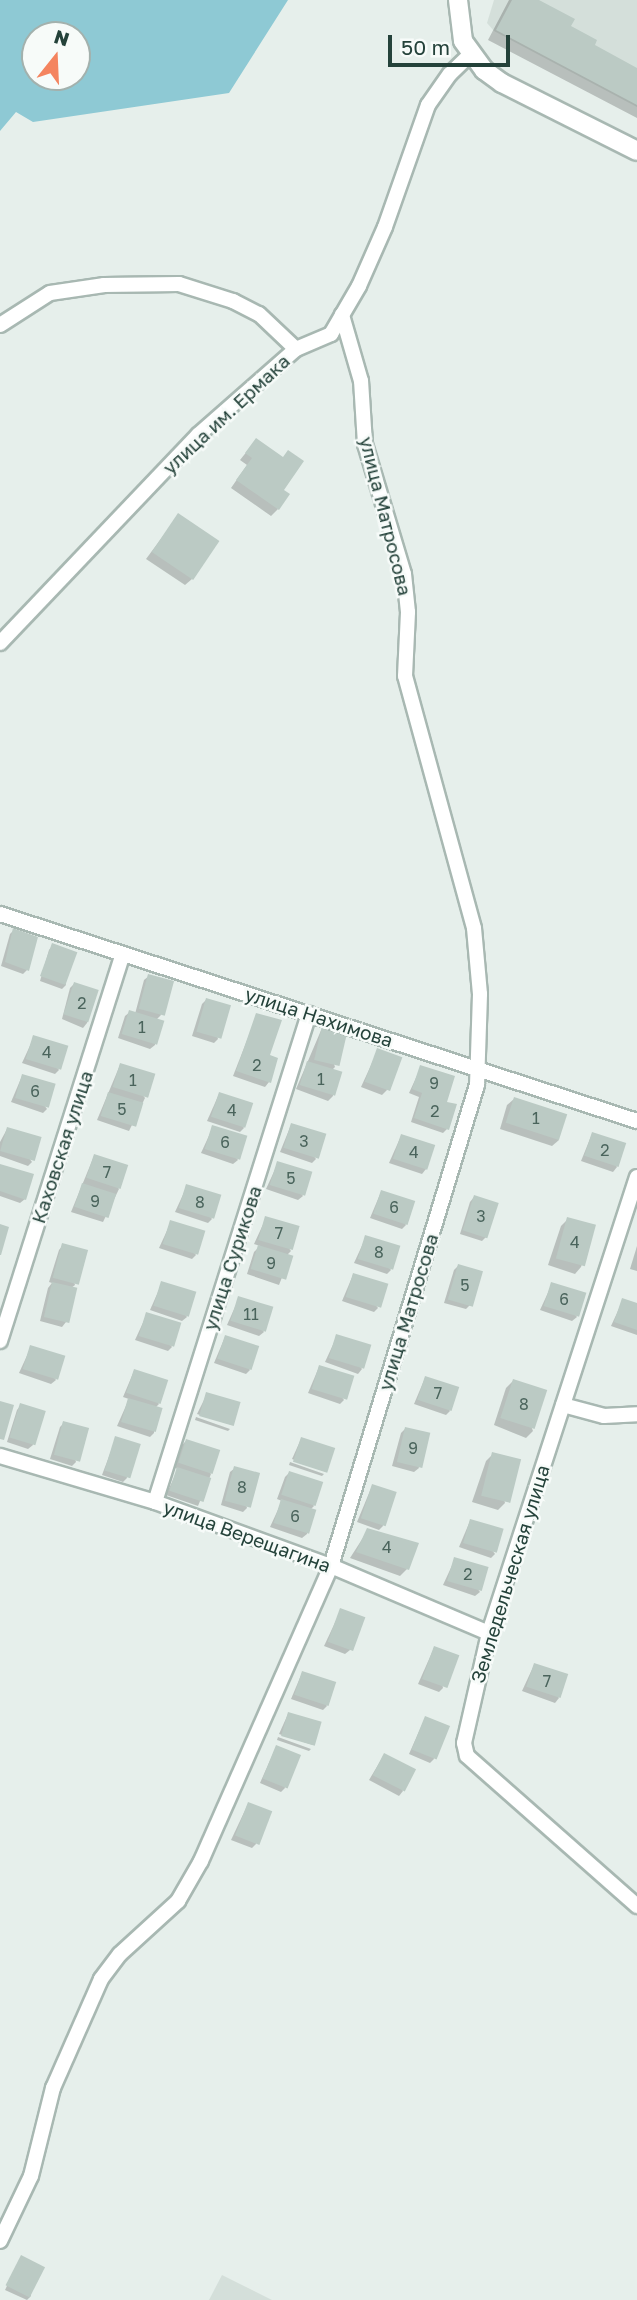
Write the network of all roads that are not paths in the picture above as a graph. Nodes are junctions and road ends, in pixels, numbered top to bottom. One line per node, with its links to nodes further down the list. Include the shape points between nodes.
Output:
1 (458, 0): 2 (street, via 459,28)
2 (470, 55): 3 (street, via 502,83); 4 (street, улица им. Ермака, via 428,105 385,227)
3 (637, 150)
4 (342, 315): 6 (street, улица им. Ермака, via 331,334); 11 (street, улица Матросова, via 361,381 365,444 404,574 408,612 405,676 474,928 480,994)
5 (0, 325): 6 (street, via 50,293 104,285 178,284 259,314)
6 (296, 349): 7 (street, улица им. Ермака, via 198,435)
7 (0, 642)
8 (0, 914): 9 (street, улица Нахимова)
9 (123, 954): 10 (street, улица Нахимова); 14 (street, Каховская улица)
10 (309, 1014): 11 (street, улица Нахимова); 18 (street, улица Сурикова)
11 (478, 1069): 12 (street, улица Нахимова); 19 (street, улица Матросова, via 477,1085)
12 (637, 1121)
13 (637, 1178): 15 (street, Земледельческая улица)
14 (0, 1341)
15 (563, 1405): 16 (street, via 604,1416); 20 (street, Земледельческая улица)
16 (637, 1414)
17 (0, 1456): 18 (street, улица Верещагина)
18 (155, 1502): 19 (street, улица Верещагина)
19 (331, 1566): 20 (street, улица Верещагина); 22 (street, улица Матросова, via 201,1861 178,1901 120,1954 101,1979 53,2088 31,2176)
20 (489, 1633): 21 (street, Земледельческая улица, via 464,1743 467,1756)
21 (637, 1906)
22 (0, 2241)

